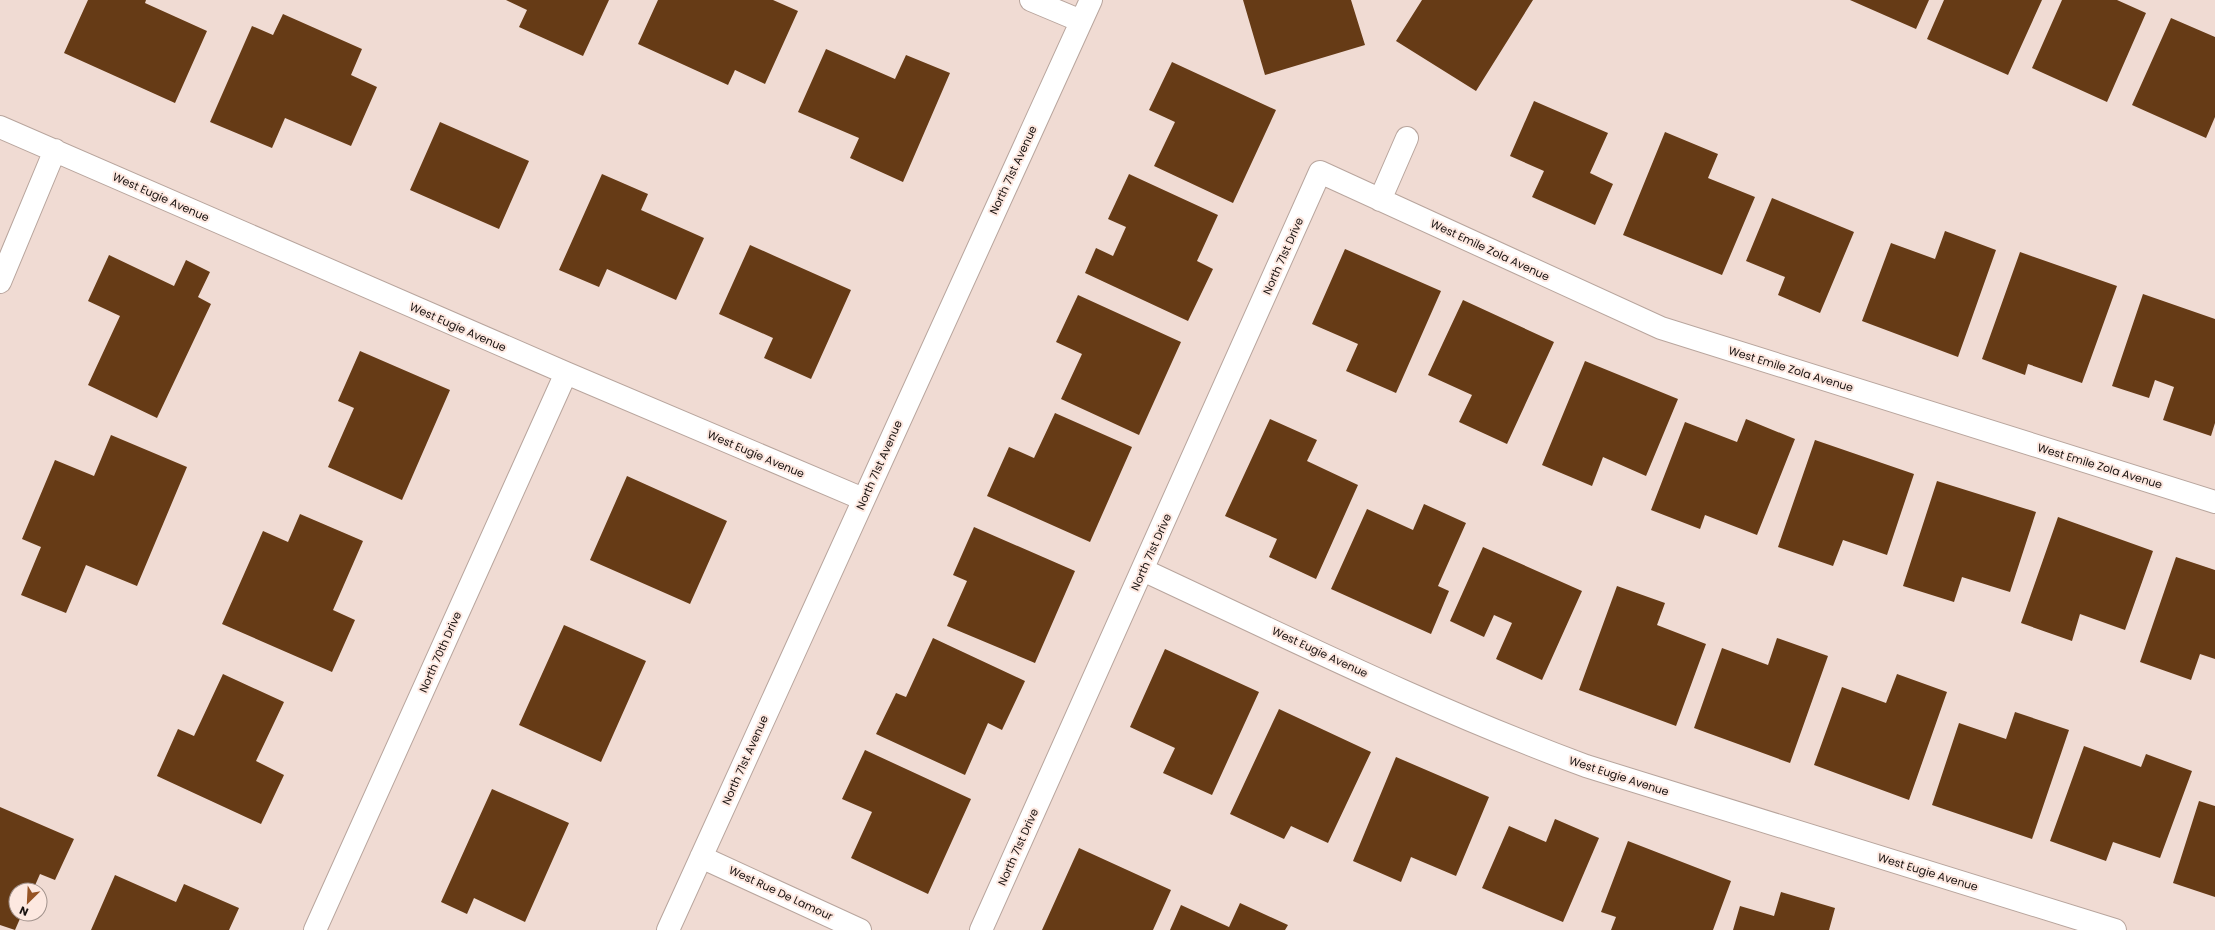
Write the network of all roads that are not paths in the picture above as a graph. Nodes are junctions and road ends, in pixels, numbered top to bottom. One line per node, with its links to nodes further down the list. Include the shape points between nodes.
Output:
1 (1031, 0): 3 (street)
2 (1091, 0): 3 (street, North 71st Avenue)
3 (1081, 21): 11 (street, North 71st Avenue)
4 (0, 127): 6 (street, West Eugie Avenue)
5 (1407, 138): 8 (street)
6 (55, 150): 9 (street); 10 (street, West Eugie Avenue)
7 (1320, 172): 8 (street, West Emile Zola Avenue); 13 (street, North 71st Drive)
8 (1380, 200): 12 (street, West Emile Zola Avenue, via 1661,328)
9 (0, 282)
10 (566, 373): 11 (street, West Eugie Avenue); 15 (street, North 70th Drive)
11 (863, 499): 14 (street, North 71st Avenue)
12 (2215, 502)
13 (1143, 570): 18 (street, North 71st Drive); 19 (street, West Eugie Avenue, via 1431,704 1593,769)
14 (701, 857): 16 (street, North 71st Avenue); 17 (street, West Rue De Lamour)
15 (315, 930)
16 (668, 930)
17 (860, 930)
18 (981, 930)
19 (2115, 930)

